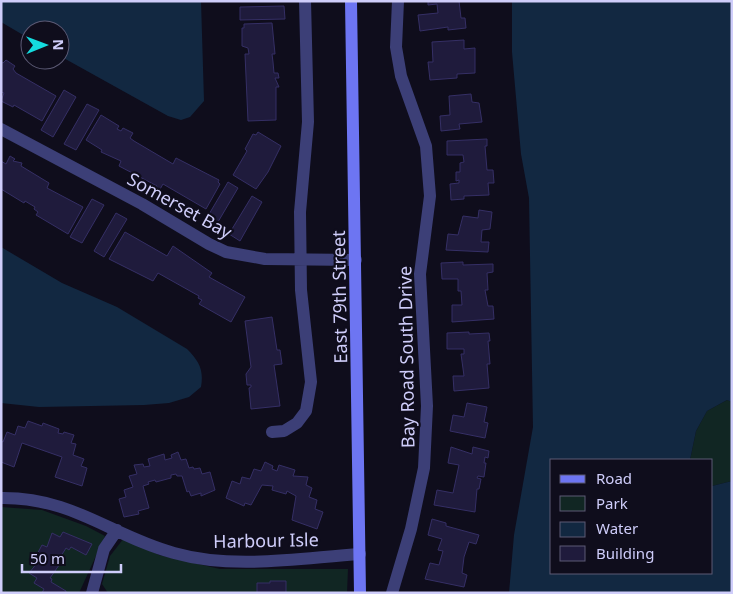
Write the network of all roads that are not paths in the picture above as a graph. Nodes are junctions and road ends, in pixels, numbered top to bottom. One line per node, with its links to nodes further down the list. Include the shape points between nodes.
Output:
1 (306, 1): 5 (street, via 308,122 300,212)
2 (351, 1): 6 (street, East 79th Street)
3 (398, 1): 13 (street, Bay Road South Drive, via 396,47 401,76 426,146 430,196 420,274 426,406 424,468 411,529)
4 (1, 129): 5 (street, Somerset Bay, via 215,247 252,258)
5 (301, 259): 6 (street, Somerset Bay); 7 (street, via 310,399 297,423 284,431)
6 (356, 260): 10 (street, East 79th Street)
7 (272, 432)
8 (1, 498): 9 (street, Harbour Isle, via 34,500 64,507)
9 (117, 530): 10 (street, Harbour Isle, via 172,553 222,561); 11 (street, via 104,549)
10 (360, 554): 12 (street, East 79th Street)
11 (92, 593)
12 (360, 593)
13 (392, 593)

